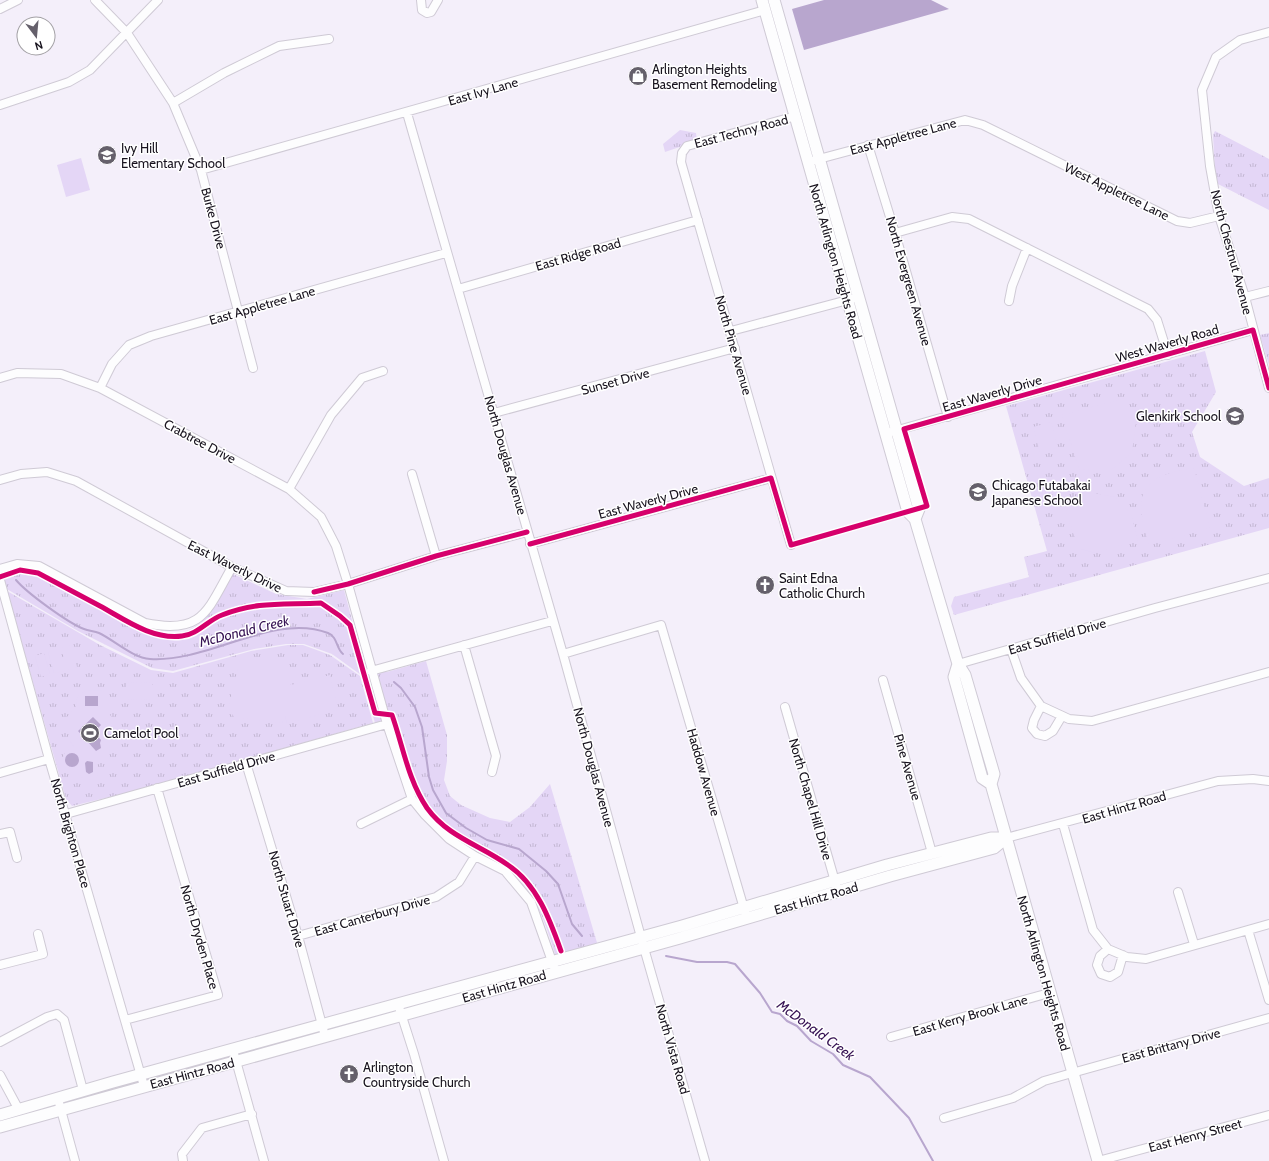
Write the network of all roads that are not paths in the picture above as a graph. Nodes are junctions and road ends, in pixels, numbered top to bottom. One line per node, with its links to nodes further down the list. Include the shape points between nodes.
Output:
1 (18, 0): 8 (street)
2 (95, 0): 10 (street, Burke Drive)
3 (158, 0): 10 (street)
4 (421, 0): 5 (street, via 422,10 427,13 431,12)
5 (438, 0)
6 (774, 0): 19 (main road, North Arlington Heights Road)
7 (764, 5): 14 (street, East Ivy Lane); 15 (main road, North Arlington Heights Road)
8 (0, 9)
9 (1269, 32): 22 (street, North Chestnut Avenue, via 1240,40 1216,57 1202,90 1210,166)
10 (126, 33): 12 (street, Burke Drive); 13 (street, via 90,70 69,82)
11 (329, 39): 12 (street, via 279,46 224,73)
12 (173, 103): 21 (street, Burke Drive)
13 (0, 105)
14 (407, 113): 21 (street, East Ivy Lane); 26 (street, North Douglas Avenue)
15 (796, 116): 18 (street, East Techny Road); 20 (main road, North Arlington Heights Road)
16 (1018, 142): 17 (street, East Appletree Lane, via 983,125 965,120); 22 (street, West Appletree Lane, via 1177,221 1190,223)
17 (868, 145): 19 (street, East Appletree Lane); 24 (street, North Evergreen Avenue)
18 (687, 146): 23 (street, North Pine Avenue, via 682,153 681,162)
19 (820, 158): 20 (street, East Appletree Lane); 29 (main road, North Arlington Heights Road)
20 (808, 162): 31 (main road, North Arlington Heights Road)
21 (201, 170): 33 (street, Burke Drive)
22 (1219, 216): 30 (street, North Chestnut Avenue)
23 (698, 220): 27 (street, East Ridge Road); 35 (street, North Pine Avenue)
24 (895, 233): 25 (street, via 952,217 969,219); 45 (street, North Evergreen Avenue)
25 (1027, 248): 32 (street); 37 (street, via 1148,309 1157,320)
26 (446, 253): 27 (street, North Douglas Avenue); 33 (street, East Appletree Lane)
27 (458, 288): 44 (street, North Douglas Avenue)
28 (1269, 291): 30 (street)
29 (859, 297): 31 (street); 46 (main road, North Arlington Heights Road)
30 (1245, 297): 34 (street, North Chestnut Avenue)
31 (848, 300): 35 (street); 46 (main road, North Arlington Heights Road)
32 (1009, 301)
33 (238, 312): 38 (street, Burke Drive); 42 (street, East Appletree Lane, via 151,336 129,345 112,364)
34 (1252, 330): 37 (street, West Waverly Road); 43 (street, North Chestnut Avenue)
35 (731, 331): 36 (street, North Pine Avenue)
36 (735, 348): 44 (street, Sunset Drive); 48 (street, North Pine Avenue)
37 (1168, 355): 40 (street, West Waverly Road)
38 (253, 368)
39 (383, 371): 50 (street, via 362,378 331,415)
40 (1086, 377): 45 (street, East Waverly Drive)
41 (0, 378): 42 (street, Crabtree Drive, via 17,373 61,374)
42 (100, 388): 50 (street, Crabtree Drive)
43 (1269, 388)
44 (494, 413): 51 (street, North Douglas Avenue)
45 (948, 417): 46 (street, East Waverly Drive)
46 (891, 433): 64 (main road, North Arlington Heights Road, via 918,509 915,519)
47 (412, 474): 54 (street)
48 (771, 478): 52 (street, East Waverly Drive); 53 (street, North Pine Avenue)
49 (0, 480): 55 (street, East Waverly Drive, via 21,474 47,472 76,481)
50 (289, 489): 59 (street, Crabtree Drive, via 321,517 336,546)
51 (527, 532): 52 (street, North Douglas Avenue); 54 (street, East Waverly Drive)
52 (530, 544): 60 (street, North Douglas Avenue)
53 (791, 545)
54 (436, 556): 59 (street, East Waverly Drive)
55 (232, 567): 56 (street, via 205,614 185,626 163,627 145,623 39,566 17,564); 59 (street, East Waverly Drive, via 286,591 314,592)
56 (0, 568)
57 (1269, 578): 62 (street, East Suffield Drive)
58 (0, 580): 72 (street, North Brighton Place)
59 (348, 584): 65 (street, Crabtree Drive)
60 (552, 621): 61 (street); 63 (street, North Douglas Avenue)
61 (464, 645): 65 (street); 74 (street, via 496,756)
62 (1011, 649): 64 (street, East Suffield Drive); 68 (street, via 1021,678)
63 (563, 654): 90 (street, Haddow Avenue, via 661,626); 95 (street, North Douglas Avenue)
64 (958, 664): 83 (main road, North Arlington Heights Road, via 965,675 994,774 991,784)
65 (371, 671): 71 (street, Crabtree Drive)
66 (1269, 672): 70 (street, via 1092,721)
67 (883, 680): 84 (street, Pine Avenue)
68 (1041, 706): 70 (street); 70 (street, via 1032,728 1037,734 1045,736 1053,731)
69 (785, 707): 87 (street, North Chapel Hill Drive)
70 (1062, 716)
71 (387, 724): 73 (street, East Suffield Drive); 78 (street, Crabtree Drive)
72 (49, 759): 75 (street); 79 (street, North Brighton Place)
73 (246, 763): 77 (street, East Suffield Drive); 94 (street, North Stuart Drive)
74 (492, 772)
75 (0, 773)
76 (1269, 781): 81 (street, East Hintz Road, via 1218,780)
77 (157, 788): 79 (street, East Suffield Drive); 105 (street, North Dryden Place, via 218,995)
78 (412, 798): 80 (street); 85 (street, Crabtree Drive, via 424,815 449,839)
79 (66, 814): 105 (street, North Brighton Place)
80 (361, 824)
81 (1063, 824): 83 (street, East Hintz Road); 97 (street, via 1093,930)
82 (0, 834): 86 (street, via 10,832)
83 (1006, 838): 84 (main road, East Hintz Road, via 991,838); 88 (main road, East Hintz Road, via 994,848); 101 (main road, North Arlington Heights Road)
84 (932, 854): 87 (main road, East Hintz Road)
85 (475, 856): 94 (street, East Canterbury Drive, via 459,882 436,897); 100 (street, Crabtree Drive, via 505,871 531,902)
86 (17, 858)
87 (834, 880): 88 (street, North Chapel Hill Drive); 90 (main road, East Hintz Road)
88 (838, 892): 90 (main road, East Hintz Road)
89 (1178, 892): 96 (street)
90 (746, 913): 95 (main road, East Hintz Road)
91 (1269, 924): 92 (street)
92 (1248, 930): 96 (street); 102 (street)
93 (38, 934): 99 (street, via 43,954)
94 (298, 936): 106 (street, North Stuart Drive)
95 (642, 942): 100 (main road, East Hintz Road); 127 (street, North Vista Road)
96 (1194, 944): 98 (street, via 1146,958)
97 (1108, 949): 98 (street); 98 (street, via 1100,956 1097,965 1101,974 1110,977 1118,972)
98 (1123, 955)
99 (0, 965)
100 (554, 967): 103 (main road, East Hintz Road)
101 (1049, 993): 107 (street, East Kerry Brook Lane); 110 (main road, North Arlington Heights Road)
102 (1269, 1000)
103 (400, 1010): 106 (main road, East Hintz Road); 126 (street)
104 (1269, 1018): 110 (street, East Brittany Drive)
105 (125, 1020): 112 (street, North Brighton Place)
106 (323, 1030): 109 (main road, East Hintz Road)
107 (891, 1037)
108 (0, 1042): 114 (street, via 57,1014 64,1020)
109 (235, 1056): 112 (main road, East Hintz Road); 113 (main road, East Hintz Road); 118 (street)
110 (1072, 1073): 121 (street, East Brittany Drive, via 1044,1081 1013,1098); 128 (main road, North Arlington Heights Road)
111 (0, 1075): 116 (street)
112 (141, 1075): 113 (street, North Brighton Place); 114 (main road, East Hintz Road)
113 (144, 1086): 117 (main road, East Hintz Road)
114 (83, 1090): 115 (main road, East Hintz Road)
115 (58, 1099): 116 (main road, East Hintz Road); 117 (street)
116 (19, 1110): 119 (main road, East Hintz Road)
117 (61, 1110): 122 (main road, East Hintz Road); 123 (street)
118 (252, 1114): 124 (street, via 202,1128 182,1154); 125 (street)
119 (0, 1115)
120 (1269, 1115): 128 (street, East Henry Street)
121 (944, 1118)
122 (0, 1127)
123 (75, 1161)
124 (182, 1161)
125 (264, 1161)
126 (444, 1161)
127 (705, 1161)
128 (1098, 1161)

